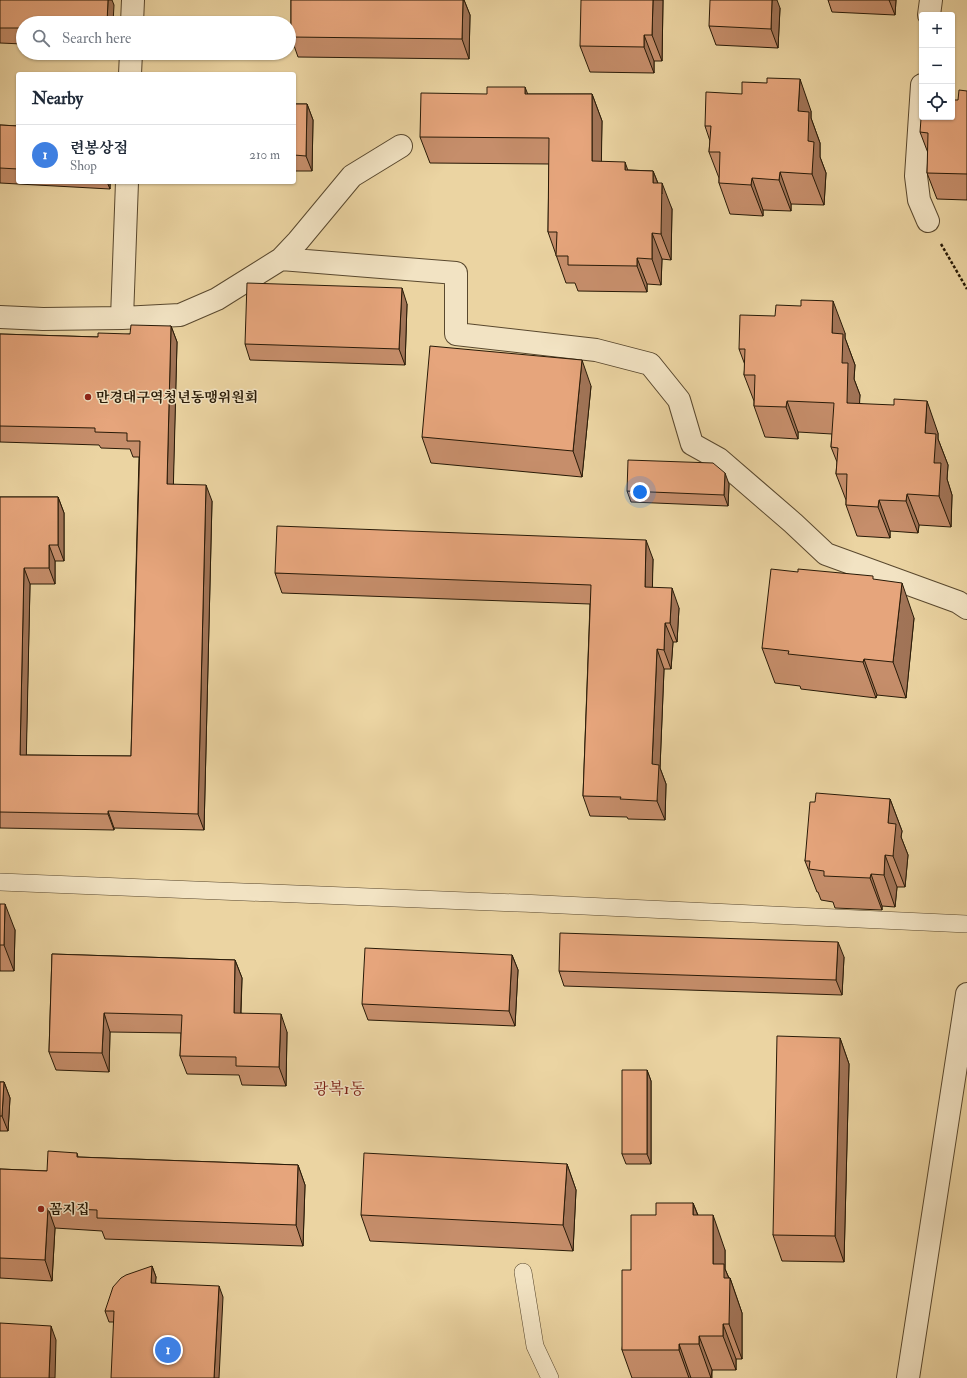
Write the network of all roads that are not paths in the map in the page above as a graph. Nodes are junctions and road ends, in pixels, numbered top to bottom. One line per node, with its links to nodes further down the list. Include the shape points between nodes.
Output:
1 (133, 0): 4 (street)
2 (931, 0): 3 (street)
3 (929, 12)
4 (132, 16)
5 (131, 60): 6 (street)
6 (130, 72)
7 (920, 120): 10 (street, via 916,176 919,200)
8 (401, 146): 11 (street, via 352,176)
9 (127, 184): 13 (street)
10 (928, 221)
11 (281, 259): 13 (street, via 217,299 180,315); 14 (street, via 456,273 456,334 596,350 650,364 679,400 692,444 719,459 826,554 958,602)
12 (0, 317): 13 (street)
13 (122, 318)
14 (967, 608)
15 (0, 882): 16 (lane, via 561,904)
16 (967, 924)
17 (967, 994): 20 (street)
18 (523, 1272): 19 (lane, via 535,1346)
19 (550, 1378)
20 (908, 1378)

